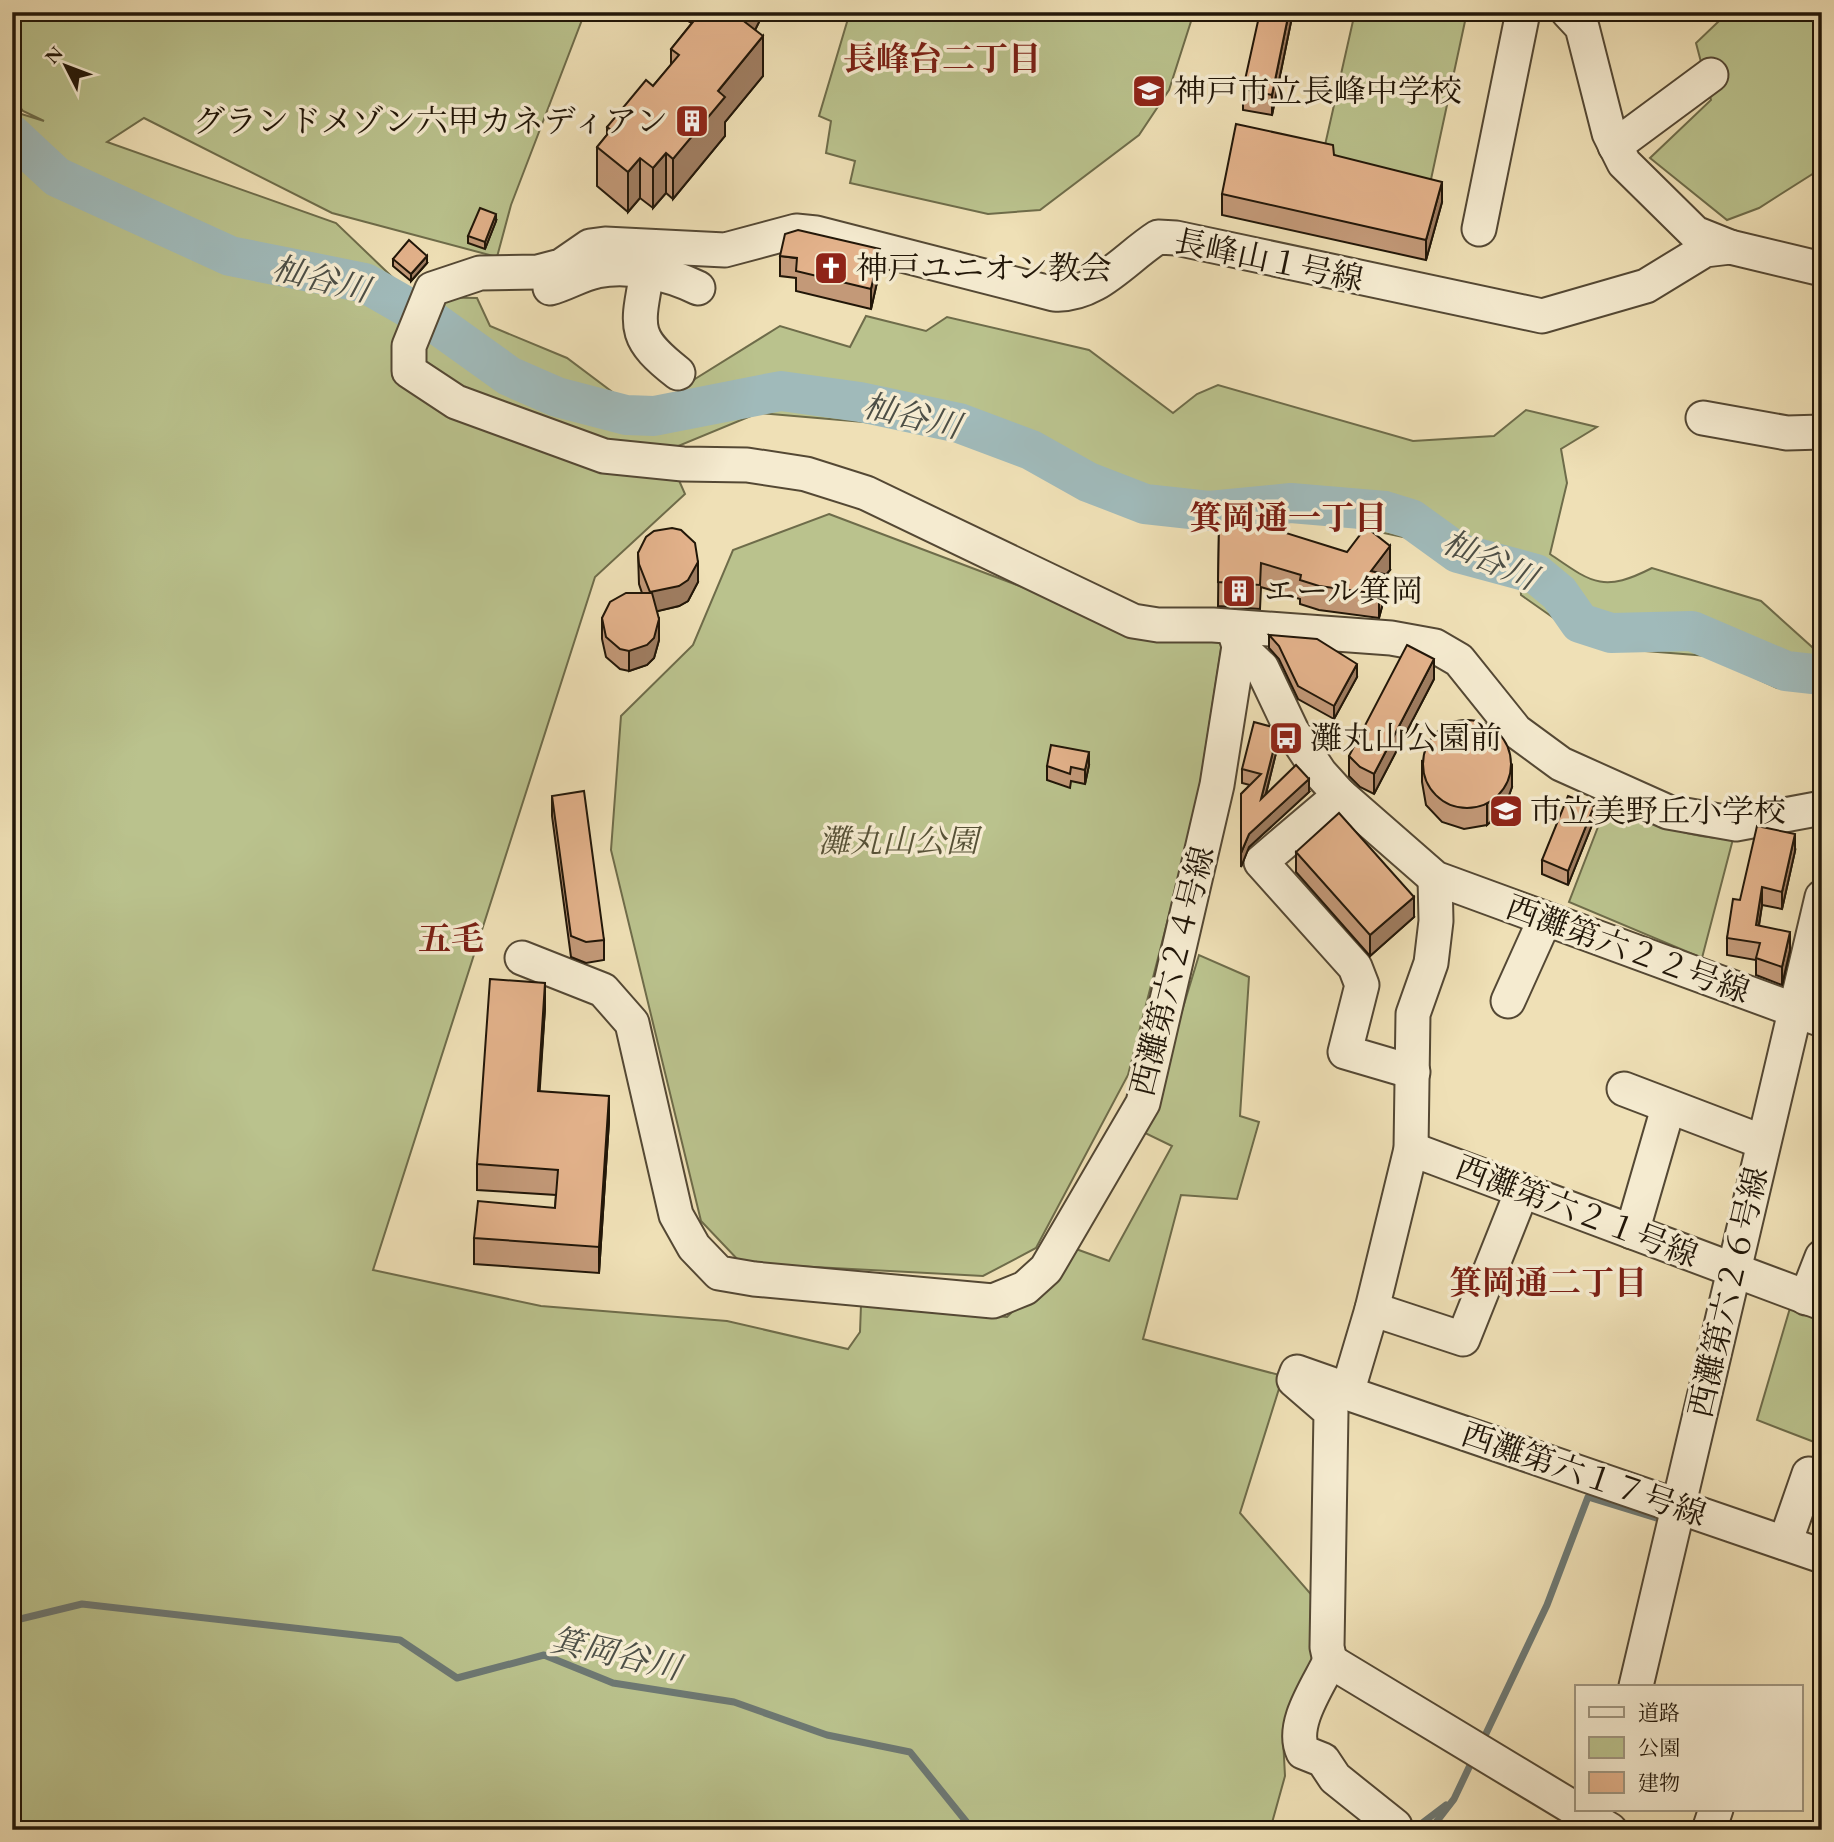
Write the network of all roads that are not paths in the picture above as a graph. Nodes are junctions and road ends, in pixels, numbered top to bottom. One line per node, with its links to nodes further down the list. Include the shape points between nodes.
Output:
1 (1523, 12): 5 (street)
2 (1568, 12): 4 (street, via 1583,27)
3 (1711, 75): 4 (street)
4 (1615, 146): 6 (street, via 1624,163 1695,233)
5 (1479, 229)
6 (1730, 247): 7 (street, 長峰山１号線); 9 (street, 長峰山１号線, via 1705,250 1646,286 1542,316 1158,237 1094,286 1069,295 796,231 725,250 605,243 590,246 561,266 538,272)
7 (1822, 269)
8 (647, 273): 9 (street, via 595,271 518,297); 10 (street, via 674,276); 11 (street, via 639,331 653,354)
9 (486, 274): 14 (street, 長峰山１号線, via 432,289 409,346 409,372 456,402 604,456 747,465 806,474 854,489 1133,621)
10 (698, 288)
11 (678, 373)
12 (1703, 418): 13 (street, via 1787,433)
13 (1822, 432)
14 (1236, 636): 15 (street, via 1262,668 1292,731); 16 (street, via 1391,638 1435,646 1460,660 1516,731 1561,764 1668,812 1735,824); 20 (street, 西灘第六２４号線, via 1217,785 1143,1103 1046,1269 1025,1288 993,1301 719,1273 694,1247 676,1215 632,1023 603,990)
15 (1340, 795): 17 (street); 23 (street, via 1261,862 1355,967 1362,985 1345,1052)
16 (1822, 808)
17 (1435, 878): 19 (street, 西灘第六２２号線); 23 (street, via 1431,962 1412,1014)
18 (1822, 897): 22 (street, 西灘第六２６号線)
19 (1545, 919): 21 (street); 22 (street, 西灘第六２２号線)
20 (522, 958)
21 (1508, 1001)
22 (1808, 1015): 26 (street, 西灘第六２６号線)
23 (1413, 1072): 27 (street)
24 (1624, 1089): 25 (street)
25 (1668, 1108): 26 (street); 29 (street)
26 (1763, 1142): 31 (street, 西灘第六２６号線)
27 (1412, 1149): 28 (street, 西灘第六２１号線); 33 (street)
28 (1522, 1191): 29 (street, 西灘第六２１号線); 33 (street, via 1462,1339)
29 (1632, 1232): 31 (street, 西灘第六２１号線)
30 (1822, 1257): 32 (street)
31 (1734, 1270): 32 (street, 西灘第六２１号線); 36 (street, 西灘第六２６号線)
32 (1814, 1301)
33 (1372, 1308): 34 (street)
34 (1347, 1393): 36 (street, 西灘第六１７号線); 39 (street, 西灘第六１７号線, via 1297,1372 1294,1380 1331,1412)
35 (1809, 1474): 37 (street)
36 (1679, 1506): 37 (street, 西灘第六１７号線); 40 (street, 西灘第六２６号線)
37 (1785, 1543): 38 (street, 西灘第六１７号線)
38 (1822, 1556)
39 (1330, 1661): 41 (street); 45 (street, via 1301,1721 1298,1742 1303,1752 1323,1760 1335,1778)
40 (1636, 1685)
41 (1575, 1806)
42 (1584, 1811): 44 (street)
43 (1715, 1811): 46 (street)
44 (1606, 1824)
45 (1395, 1826)
46 (1709, 1830)

